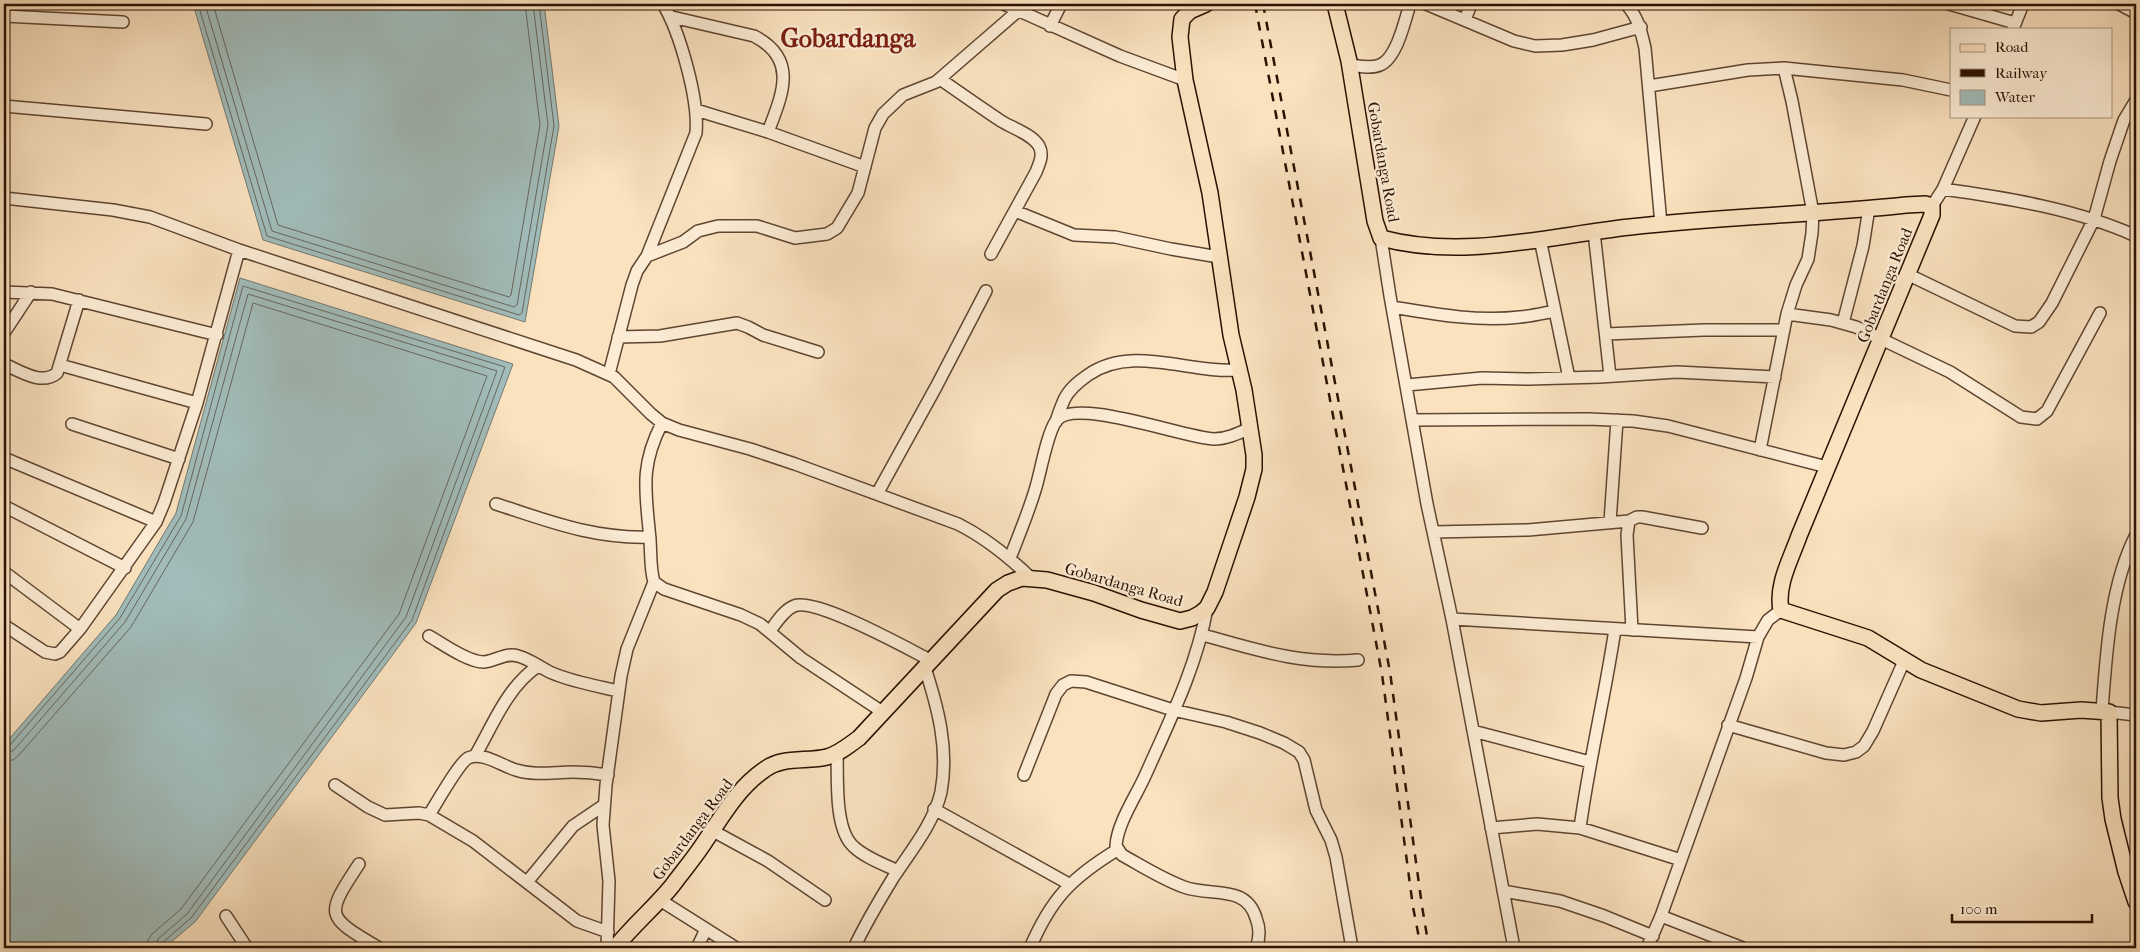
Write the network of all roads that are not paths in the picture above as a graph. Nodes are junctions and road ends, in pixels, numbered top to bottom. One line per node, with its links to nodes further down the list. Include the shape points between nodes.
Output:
1 (663, 4): 16 (street)
2 (1004, 4): 13 (street)
3 (1061, 4): 19 (street)
4 (1206, 4): 25 (main road, via 1190,11 1182,19 1180,37)
5 (1335, 4): 22 (main road, Gobardanga Road)
6 (1410, 4): 22 (street, via 1396,46 1386,62 1370,67)
7 (1426, 4): 17 (street)
8 (1471, 4): 17 (street)
9 (1626, 4): 21 (street)
10 (1949, 4): 20 (street)
11 (2023, 4): 20 (street)
12 (2120, 4): 14 (street)
13 (1018, 11): 19 (street); 24 (street)
14 (2136, 13)
15 (4, 16): 18 (street)
16 (672, 17): 30 (street); 33 (street, via 754,36 778,54 783,68 780,99)
17 (1465, 20): 21 (street, via 1524,45 1544,47 1593,40)
18 (123, 22)
19 (1050, 26): 25 (street, via 1138,64)
20 (2014, 26)
21 (1641, 27): 26 (street)
22 (1349, 65): 45 (main road, Gobardanga Road, via 1375,221)
23 (1784, 68): 26 (street, via 1748,70); 27 (street, via 1903,80); 40 (street)
24 (940, 79): 34 (street, via 903,95 883,114 875,128); 39 (street, via 1039,146 1041,158)
25 (1185, 80): 50 (main road, via 1210,193)
26 (1649, 86): 42 (street)
27 (1950, 90)
28 (2136, 100): 41 (street, via 2121,128)
29 (4, 106): 32 (street)
30 (696, 110): 33 (street); 49 (street, via 696,133)
31 (1974, 118): 35 (street)
32 (206, 124)
33 (768, 132): 34 (street)
34 (864, 167): 49 (street, via 854,202 837,228 827,234 795,238 757,226 718,226 698,231 683,242)
35 (1943, 189): 37 (street); 41 (street, via 2005,199)
36 (4, 198): 47 (street, via 150,217)
37 (1932, 206): 38 (main road, Gobardanga Road); 51 (main road, Gobardanga Road, via 1932,215)
38 (1869, 208): 40 (main road, Gobardanga Road); 60 (street)
39 (1014, 211): 48 (street); 50 (street, via 1074,235 1115,237)
40 (1812, 212): 42 (main road, Gobardanga Road); 59 (street, via 1809,253)
41 (2094, 220): 44 (street); 51 (street, via 2049,308 2032,327 2015,326)
42 (1661, 224): 43 (main road, Gobardanga Road)
43 (1594, 232): 46 (main road, Gobardanga Road); 63 (street)
44 (2136, 236)
45 (1381, 238): 46 (main road, Gobardanga Road, via 1451,247); 56 (street)
46 (1540, 240): 57 (street)
47 (239, 250): 64 (street); 71 (street, via 445,316)
48 (991, 254)
49 (647, 256): 65 (street, via 637,270)
50 (1219, 257): 70 (main road, via 1230,335)
51 (1907, 274): 66 (main road, Gobardanga Road)
52 (986, 291): 87 (street)
53 (4, 292): 54 (street)
54 (31, 292): 55 (street); 62 (street)
55 (79, 300): 64 (street); 69 (street)
56 (1392, 307): 57 (street, via 1487,318 1522,317); 75 (street)
57 (1555, 311): 74 (street)
58 (2100, 313): 66 (street, via 2047,411 2037,419 2021,417 1950,372)
59 (1787, 314): 60 (street); 61 (street)
60 (1843, 323): 66 (street)
61 (1784, 330): 63 (street); 73 (street)
62 (4, 333)
63 (1606, 334): 72 (street)
64 (217, 335): 76 (street)
65 (618, 337): 67 (street, via 660,336 737,323 763,335); 71 (street)
66 (1880, 340): 86 (main road, Gobardanga Road)
67 (818, 352)
68 (4, 364): 69 (street, via 47,379 57,373)
69 (60, 365): 76 (street)
70 (1239, 370): 80 (street, via 1138,361 1106,365 1079,381 1070,391); 82 (main road)
71 (609, 374): 79 (street)
72 (1610, 376): 73 (street, via 1677,372); 74 (street)
73 (1775, 377): 83 (street)
74 (1569, 378): 75 (street, via 1482,378)
75 (1406, 385): 77 (street)
76 (197, 403): 85 (street)
77 (1412, 420): 78 (street); 94 (street)
78 (1616, 420): 83 (street, via 1668,426); 92 (street)
79 (662, 422): 87 (street); 95 (street, via 649,451 645,473)
80 (1056, 422): 82 (street, via 1071,413 1090,414 1213,439); 97 (street)
81 (72, 424): 85 (street)
82 (1250, 428): 102 (main road, via 1254,455 1252,479)
83 (1760, 450): 86 (street)
84 (4, 458): 91 (street)
85 (179, 459): 91 (street)
86 (1827, 467): 103 (main road, Gobardanga Road, via 1784,577 1780,593)
87 (877, 494): 97 (street, via 958,524 980,535)
88 (496, 504): 95 (street, via 590,533)
89 (4, 506): 98 (street)
90 (1629, 521): 92 (street); 93 (street, via 1642,517); 108 (street)
91 (156, 522): 98 (street)
92 (1610, 522): 94 (street, via 1528,530)
93 (1702, 528)
94 (1433, 532): 104 (street)
95 (650, 537): 101 (street)
96 (2135, 541): 119 (street, via 2125,561 2114,608 2106,666)
97 (1010, 558): 100 (street)
98 (124, 568): 106 (street)
99 (4, 572): 106 (street)
100 (1030, 578): 102 (main road, Gobardanga Road, via 1094,593 1174,620 1192,618); 115 (main road, Gobardanga Road, via 1016,580 997,590)
101 (654, 582): 109 (street, via 664,589 741,615); 117 (street, via 627,649)
102 (1207, 608): 110 (street)
103 (1781, 610): 112 (street, via 1768,620); 114 (main road, via 1868,638)
104 (1452, 620): 107 (street); 123 (street)
105 (4, 625): 106 (street, via 49,654 60,652)
106 (80, 629)
107 (1615, 629): 108 (street); 126 (street)
108 (1632, 630): 112 (street)
109 (770, 631): 115 (street, via 793,606 810,605 852,621); 120 (street, via 801,658)
110 (1203, 635): 113 (street, via 1298,660); 118 (street)
111 (429, 636): 116 (street, via 478,661 512,655)
112 (1758, 637): 122 (street)
113 (1358, 660)
114 (1904, 661): 119 (main road, via 2027,711); 122 (street, via 1873,731 1856,752 1844,755 1826,753)
115 (928, 665): 120 (main road, Gobardanga Road); 131 (street, via 942,735 942,778)
116 (538, 666): 117 (street, via 568,679); 125 (street, via 511,692)
117 (619, 691): 127 (street)
118 (1173, 710): 128 (street, via 1086,682 1071,681 1056,694); 136 (street, via 1119,831); 160 (street, via 1260,733 1299,752 1304,760 1316,810 1336,857)
119 (2105, 712): 121 (street); 145 (main road, via 2112,819)
120 (884, 713): 124 (main road, Gobardanga Road)
121 (2136, 715)
122 (1728, 725): 137 (street)
123 (1473, 731): 126 (street); 133 (street)
124 (838, 754): 135 (main road, Gobardanga Road, via 776,763 765,768 731,801); 139 (street, via 841,813 847,841 862,854)
125 (475, 756): 127 (street, via 526,772); 132 (street, via 465,761)
126 (1590, 762): 134 (street)
127 (608, 775): 130 (street)
128 (1024, 775)
129 (335, 784): 132 (street, via 385,815)
130 (604, 805): 140 (street, via 573,826); 149 (street, via 609,881)
131 (934, 809): 139 (street); 141 (street)
132 (429, 815): 140 (street, via 472,841)
133 (1491, 828): 134 (street, via 1537,824); 142 (street)
134 (1580, 828): 137 (street)
135 (713, 830): 143 (main road, Gobardanga Road); 144 (street, via 768,861)
136 (1117, 850): 141 (street, via 1090,866); 159 (street, via 1182,886 1243,898 1254,910 1258,925)
137 (1681, 860): 147 (street)
138 (359, 864): 152 (street, via 337,899 335,914 347,928)
139 (898, 871): 157 (street)
140 (528, 882): 149 (street, via 576,920)
141 (1069, 884): 158 (street, via 1059,895)
142 (1503, 891): 150 (street, via 1560,901); 161 (street)
143 (660, 900): 148 (street); 154 (main road, Gobardanga Road)
144 (825, 900)
145 (2136, 902)
146 (226, 916): 151 (street)
147 (1661, 916): 150 (street); 163 (street)
148 (706, 929): 155 (street); 156 (street)
149 (608, 932): 153 (street)
150 (1653, 936): 162 (street)
151 (247, 948)
152 (379, 948)
153 (607, 948)
154 (615, 948)
155 (697, 948)
156 (736, 948)
157 (854, 948)
158 (1030, 948)
159 (1256, 948)
160 (1352, 948)
161 (1514, 948)
162 (1647, 948)
163 (1743, 948)

